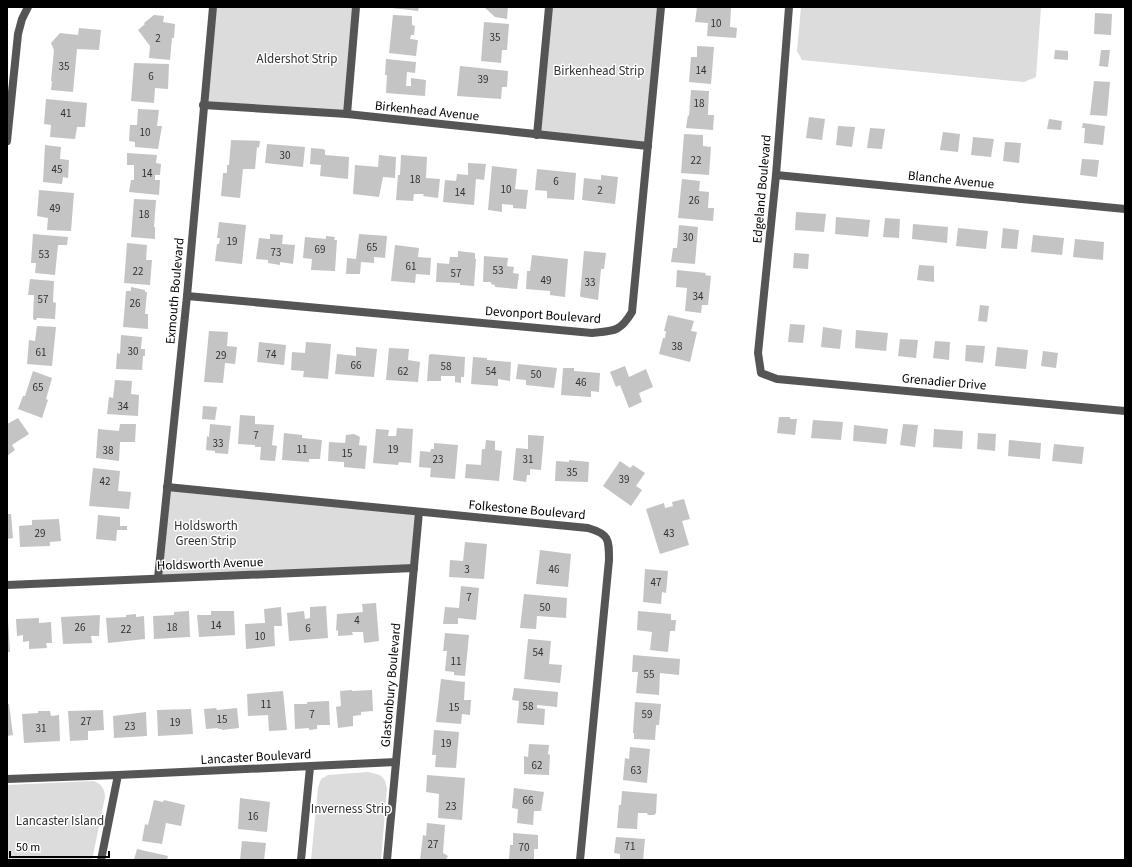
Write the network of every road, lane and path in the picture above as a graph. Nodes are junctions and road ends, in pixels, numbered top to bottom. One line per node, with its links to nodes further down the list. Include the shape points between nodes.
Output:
1 (28, 7): 10 (street, via 18,34)
2 (213, 7): 7 (street, Exmouth Boulevard)
3 (356, 7): 8 (street)
4 (549, 7): 9 (street)
5 (661, 7): 11 (street, Devonport Boulevard)
6 (789, 7): 12 (street, Edgeland Boulevard)
7 (203, 104): 8 (street, Birkenhead Avenue); 14 (street, Exmouth Boulevard)
8 (347, 114): 9 (street, Birkenhead Avenue)
9 (537, 135): 11 (street, Birkenhead Avenue)
10 (7, 141)
11 (648, 146): 14 (street, Devonport Boulevard, via 632,312 625,323 613,331 592,333)
12 (776, 175): 13 (street, Blanche Avenue); 15 (street, Edgeland Boulevard, via 758,353)
13 (1125, 208)
14 (186, 296): 17 (street, Exmouth Boulevard)
15 (762, 373): 16 (street, Grenadier Drive, via 777,379)
16 (1125, 411)
17 (167, 487): 18 (street, Folkestone Boulevard); 20 (street, Exmouth Boulevard)
18 (419, 512): 19 (street, Glastonbury Boulevard); 29 (street, Folkestone Boulevard, via 588,528 599,531 609,543)
19 (414, 568): 20 (street, Holdsworth Avenue); 22 (street, Glastonbury Boulevard)
20 (158, 578): 21 (street, Holdsworth Avenue)
21 (7, 585)
22 (396, 762): 23 (street, Lancaster Boulevard); 28 (street, Glastonbury Boulevard)
23 (310, 767): 24 (street, Lancaster Boulevard); 27 (street)
24 (118, 775): 25 (street, Lancaster Boulevard); 26 (street)
25 (7, 779)
26 (101, 860)
27 (301, 860)
28 (387, 860)
29 (580, 860)

